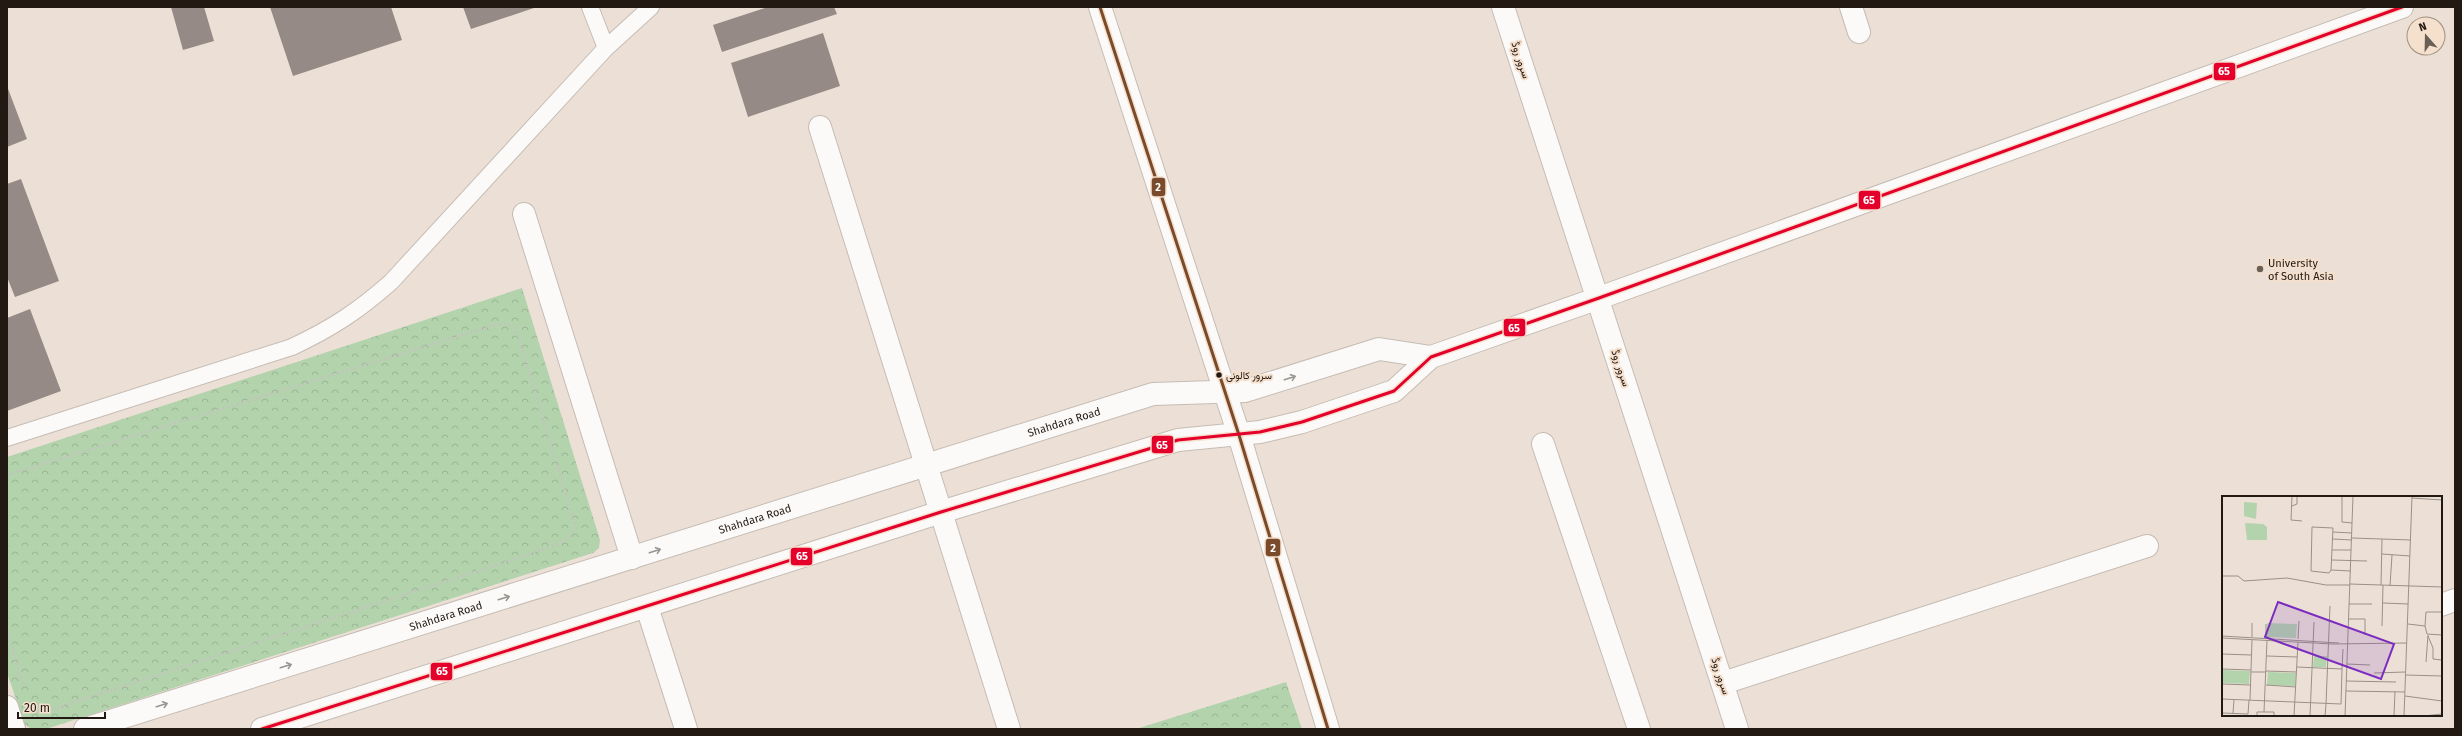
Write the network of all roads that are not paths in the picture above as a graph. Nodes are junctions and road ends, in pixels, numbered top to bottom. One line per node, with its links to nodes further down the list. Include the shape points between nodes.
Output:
1 (590, 7): 8 (lane)
2 (651, 7): 8 (lane)
3 (1100, 7): 13 (street)
4 (1503, 7): 11 (street, سرور روڈ)
5 (1851, 7): 7 (street)
6 (2402, 7): 11 (street, Shahdara Road)
7 (1859, 32)
8 (606, 48): 15 (lane, via 391,282 360,310 324,332 292,347)
9 (820, 128): 17 (street)
10 (524, 214): 20 (street)
11 (1599, 298): 12 (street, Shahdara Road); 24 (street, سرور روڈ)
12 (1431, 357): 13 (street, Shahdara Road, one-way to 12, via 1245,391 1379,349); 14 (street, Shahdara Road, via 1394,391 1302,422)
13 (1225, 392): 14 (street); 17 (street, Shahdara Road, via 1153,394)
14 (1239, 435): 18 (street, Shahdara Road, via 1178,440); 31 (street)
15 (7, 438)
16 (1543, 444): 32 (street)
17 (926, 465): 18 (street); 20 (street, Shahdara Road, one-way to 17)
18 (941, 512): 23 (street, Shahdara Road); 30 (street)
19 (2147, 546): 24 (street)
20 (632, 558): 27 (street, Shahdara Road, one-way to 20)
21 (2455, 600): 22 (street)
22 (2442, 605)
23 (647, 607): 28 (street, Shahdara Road); 29 (street)
24 (1723, 683): 33 (street, سرور روڈ)
25 (7, 707): 26 (street)
26 (14, 729)
27 (85, 729)
28 (262, 729)
29 (686, 729)
30 (1009, 729)
31 (1328, 729)
32 (1639, 729)
33 (1737, 729)

